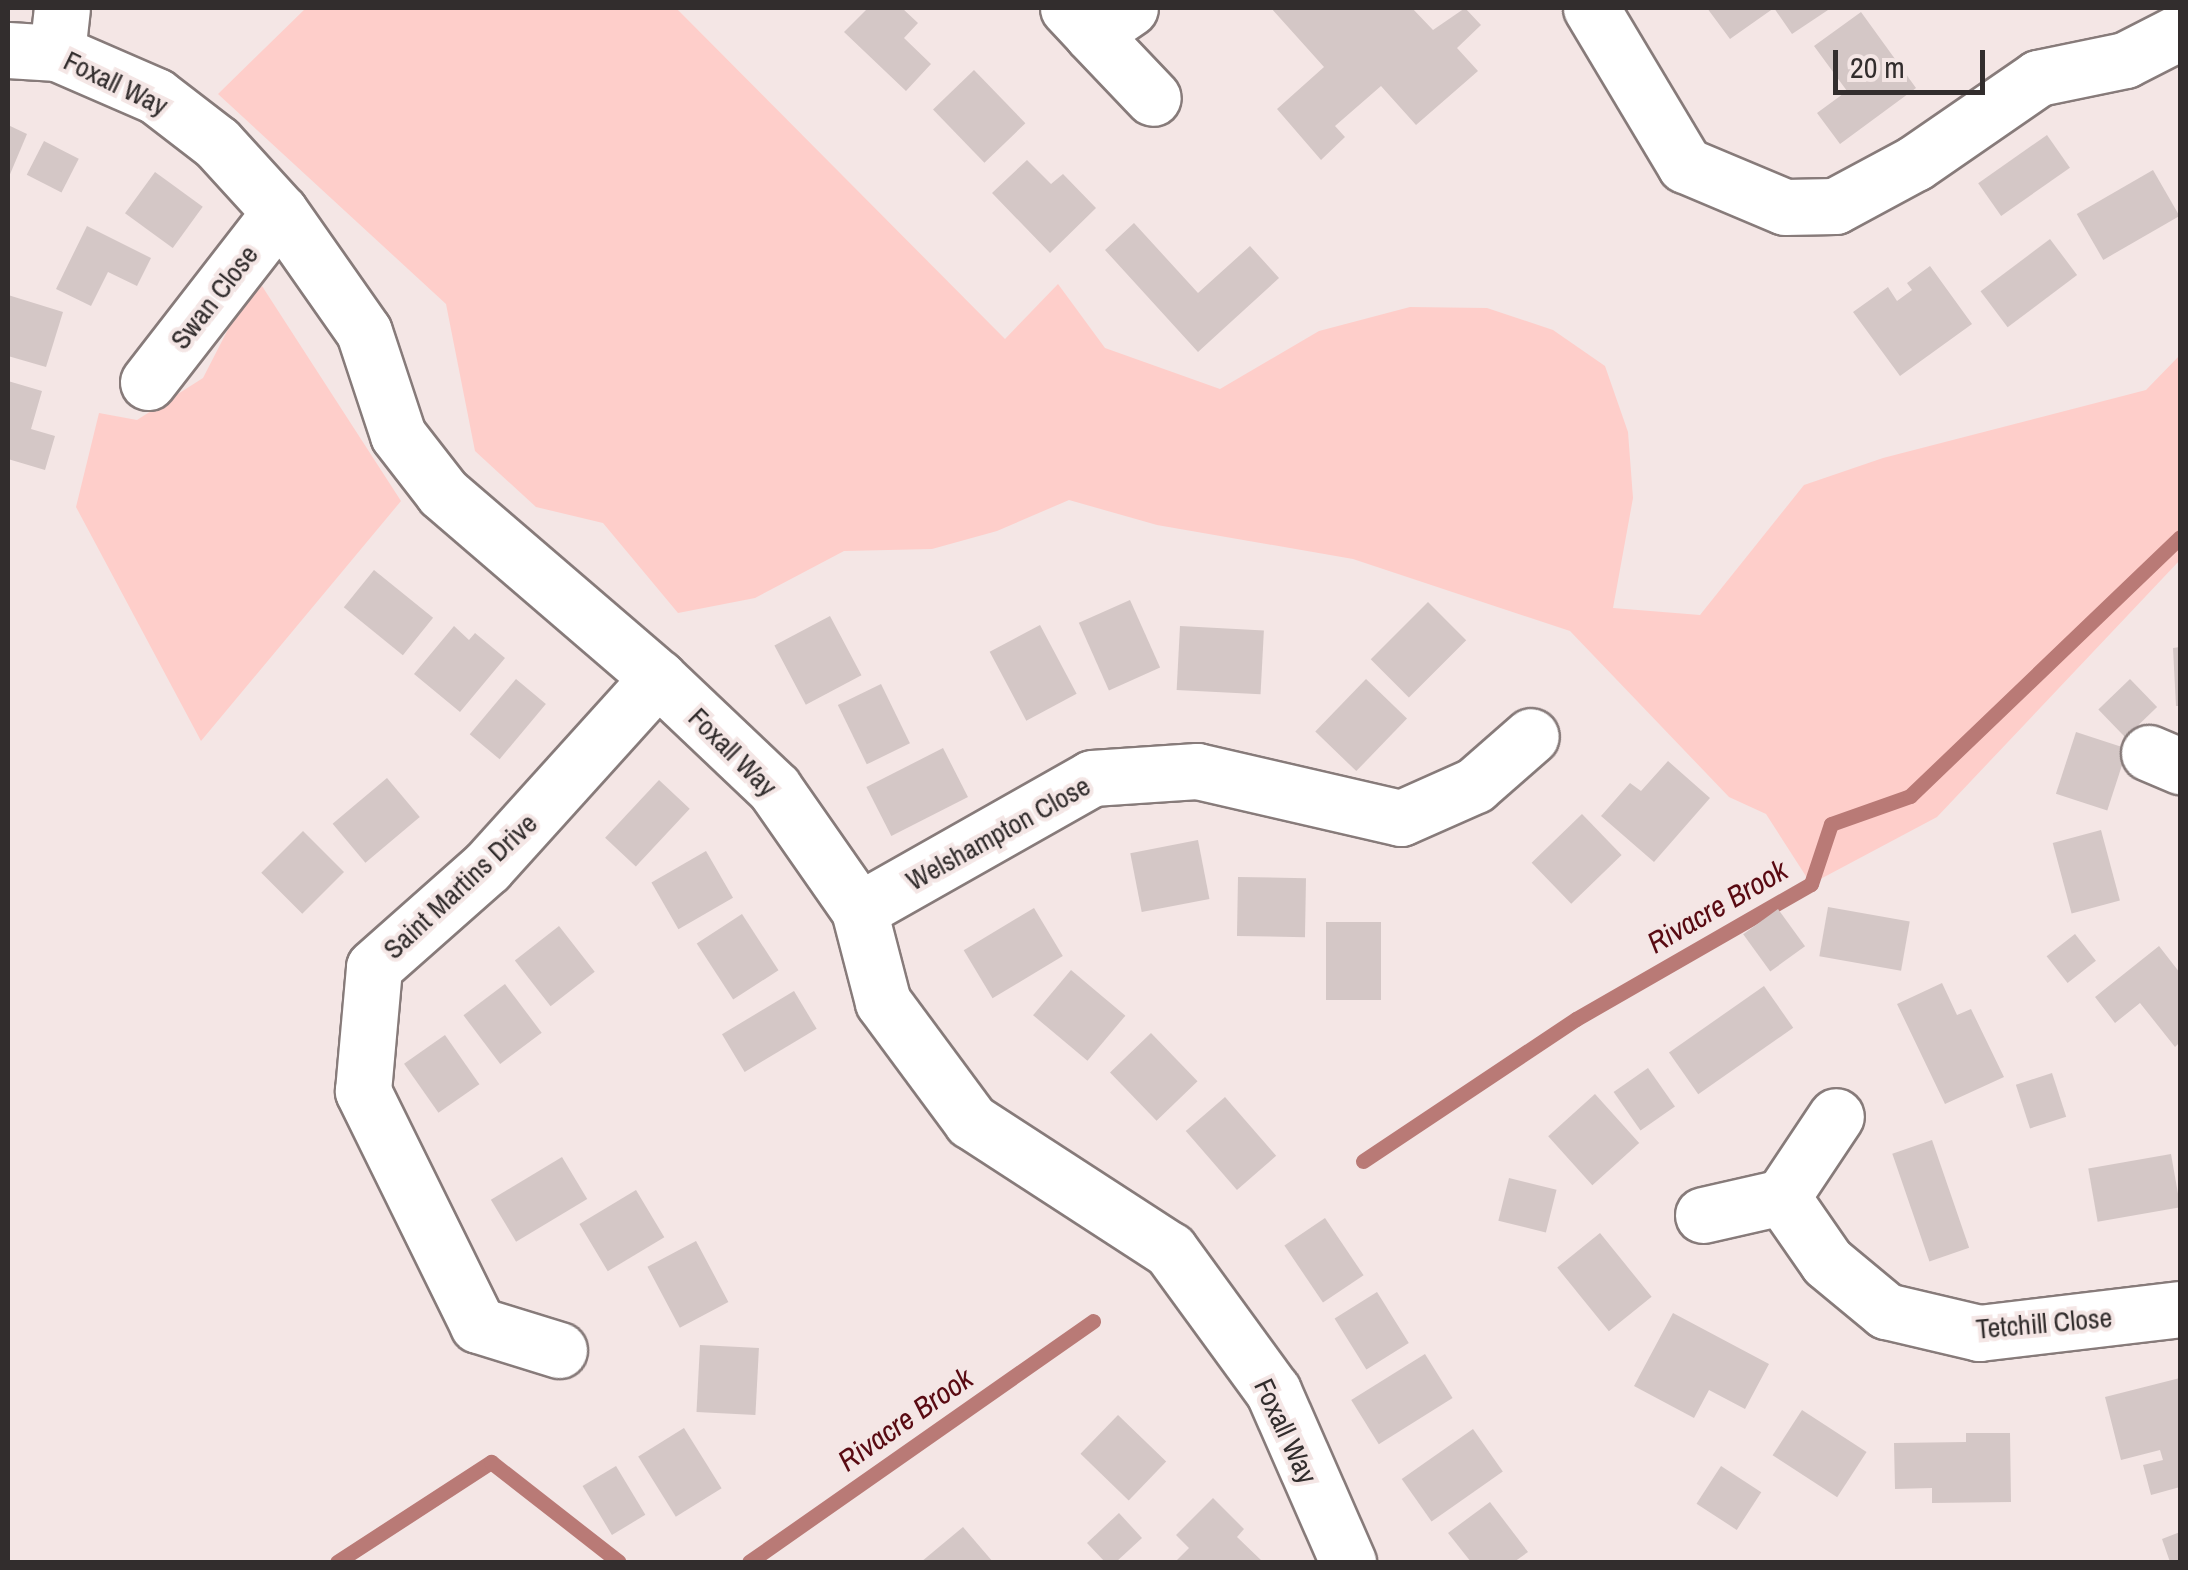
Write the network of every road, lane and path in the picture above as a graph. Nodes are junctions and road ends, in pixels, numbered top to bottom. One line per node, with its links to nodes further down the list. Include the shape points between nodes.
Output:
1 (1591, 8): 3 (street, via 1685,165 1785,206 1836,206 1916,163 2038,78 2124,60)
2 (1097, 16): 5 (street)
3 (2180, 32)
4 (42, 37): 6 (street, Foxall Way, via 156,96 217,143)
5 (1153, 98)
6 (280, 212): 7 (street, Swan Close); 8 (street, Foxall Way, via 364,332 398,435 443,493)
7 (148, 382)
8 (658, 678): 10 (street, Foxall Way, via 774,788); 15 (street, Saint Martins Drive, via 488,868 374,968 363,1092 478,1325)
9 (1531, 736): 10 (street, Welshampton Close, via 1475,786 1401,818 1197,771 1092,778)
10 (859, 910): 16 (street, Foxall Way, via 882,1002 971,1121 1170,1250 1273,1391)
11 (1836, 1116): 12 (street)
12 (1782, 1198): 13 (street); 14 (street, Tetchill Close, via 1827,1262 1886,1311 1980,1334)
13 (1703, 1216)
14 (2180, 1309)
15 (559, 1350)
16 (1348, 1562)

